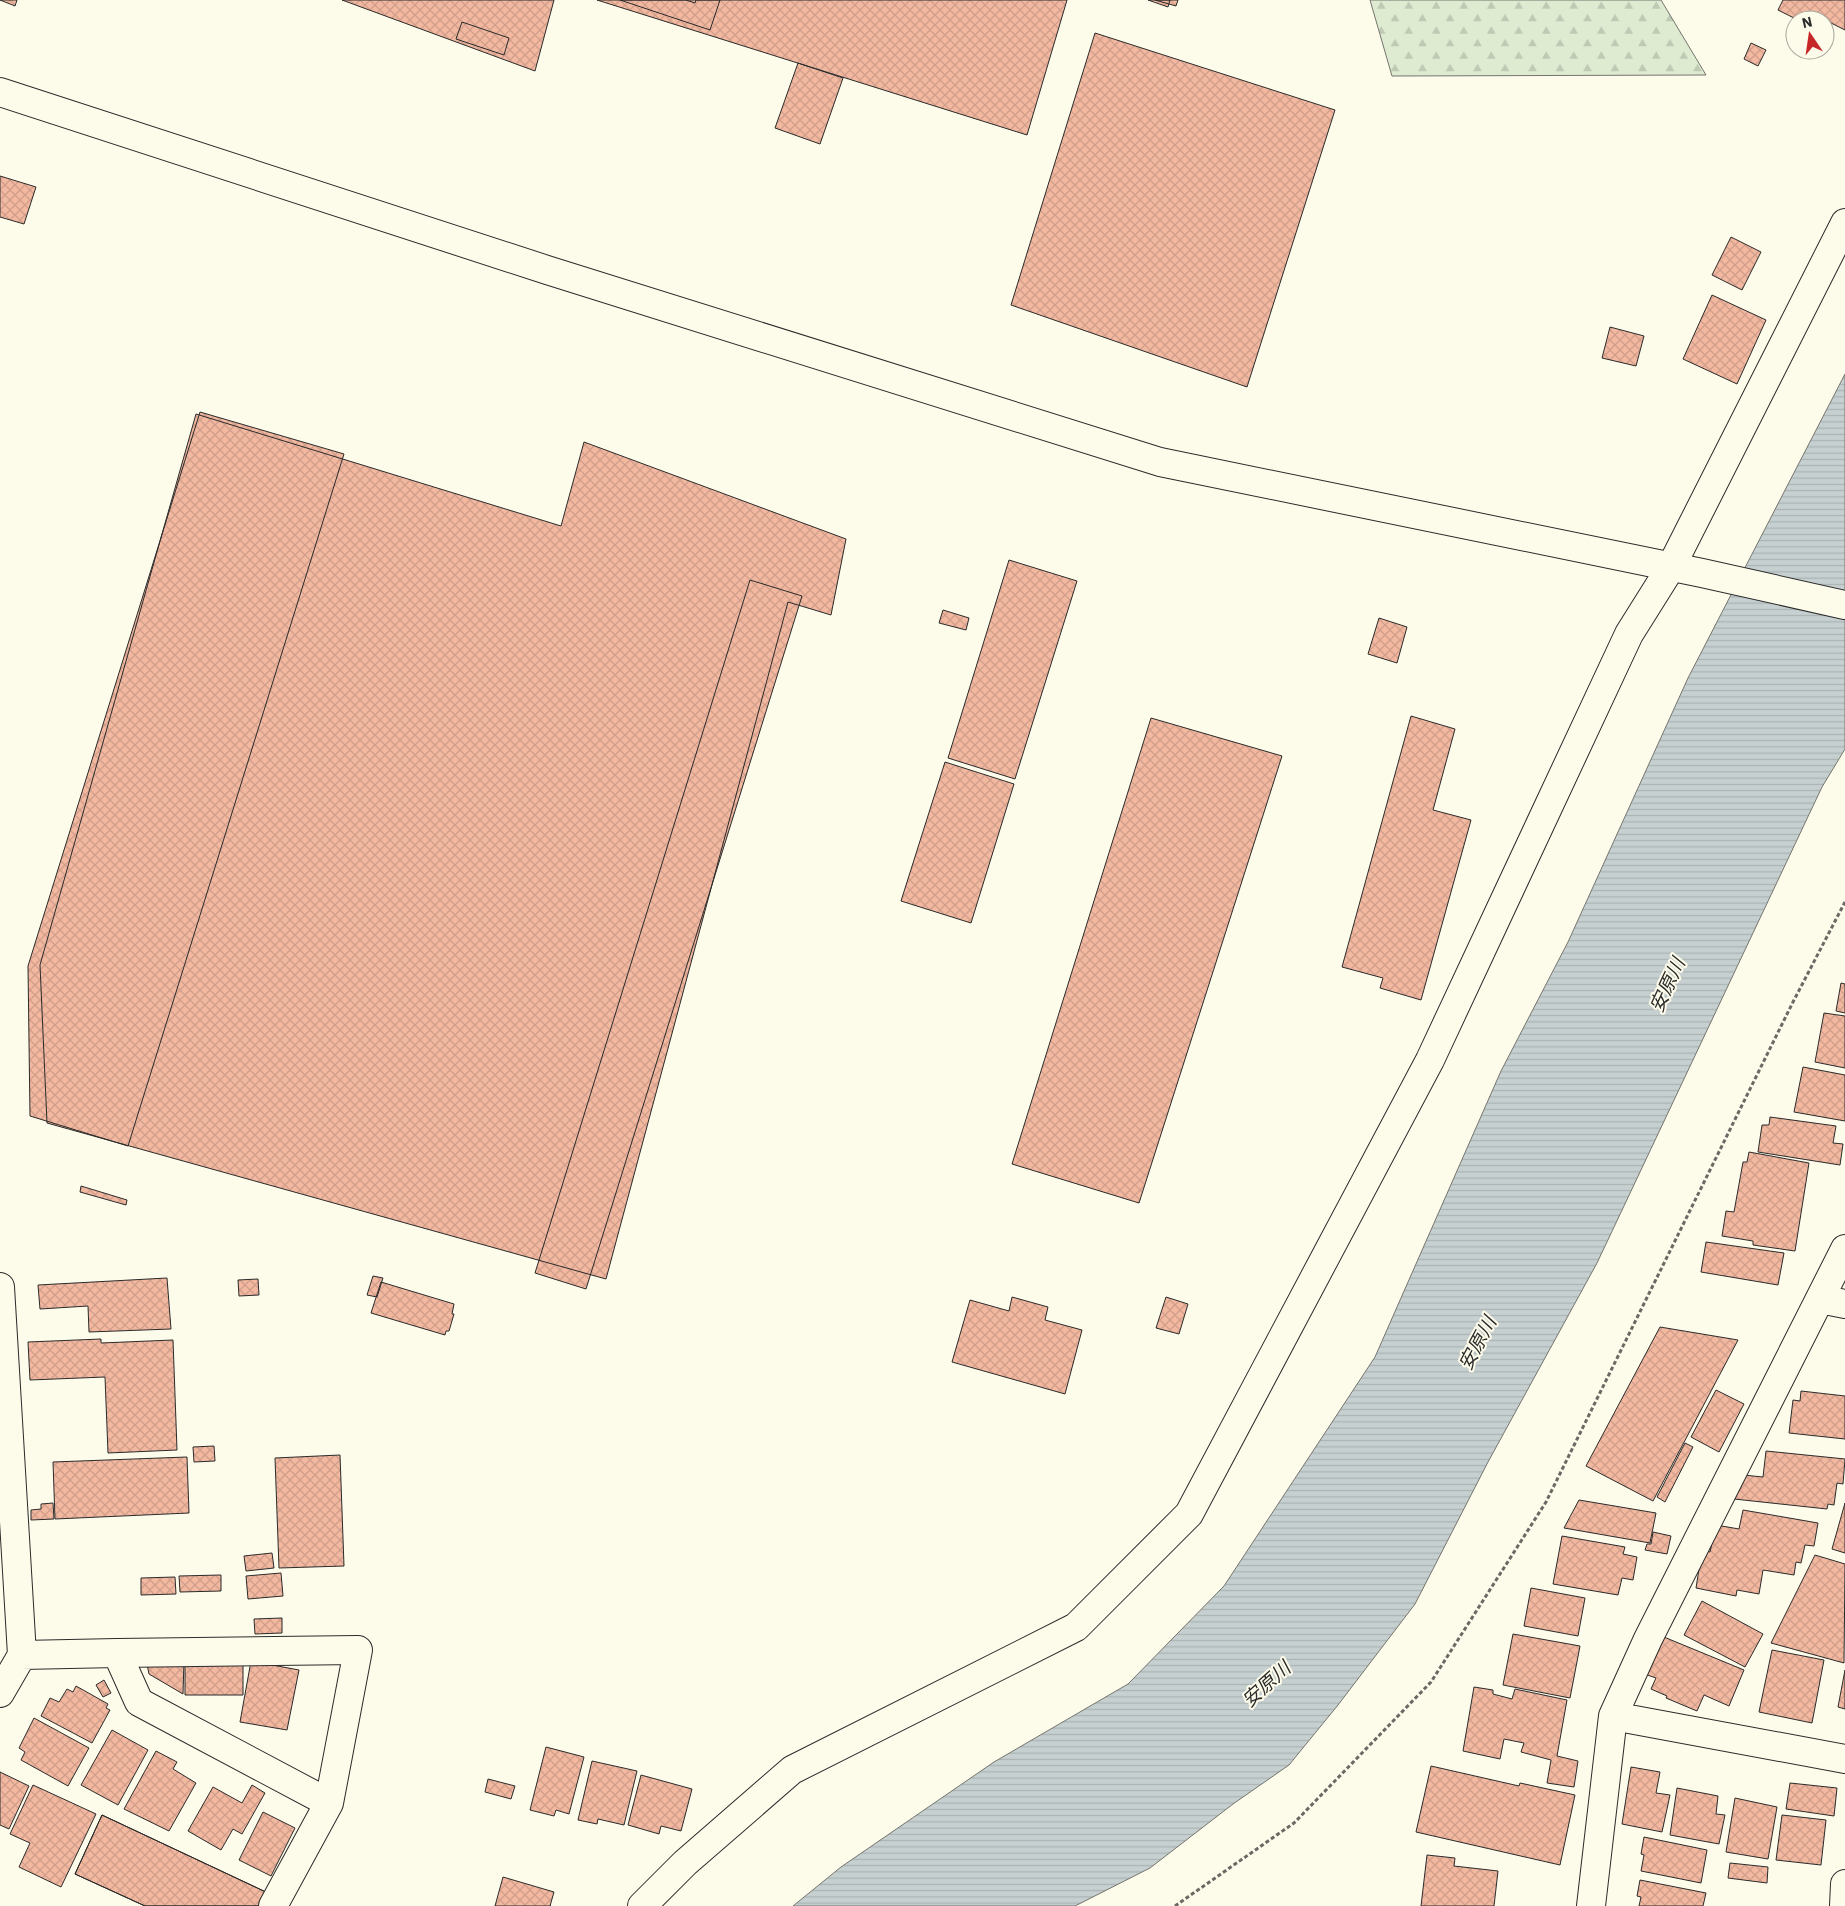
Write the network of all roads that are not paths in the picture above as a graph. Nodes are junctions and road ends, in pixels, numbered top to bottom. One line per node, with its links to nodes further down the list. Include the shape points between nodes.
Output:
1 (0, 92): 3 (street, via 547,270 1160,462)
2 (1845, 223): 3 (street)
3 (1671, 567): 4 (street); 16 (street, via 1629,634 1430,1060 1189,1514 1076,1627 792,1770)
4 (1845, 605)
5 (1845, 1249): 7 (street)
6 (0, 1287): 9 (street)
7 (1833, 1302): 11 (street, via 1648,1639)
8 (117, 1653): 9 (street); 13 (street, via 139,1702); 13 (street, via 358,1650)
9 (22, 1655): 10 (street)
10 (0, 1693)
11 (1613, 1716): 12 (street); 17 (street)
12 (1845, 1760)
13 (328, 1803): 15 (street)
14 (1845, 1884): 18 (street)
15 (272, 1906)
16 (642, 1906)
17 (1591, 1906)
18 (1844, 1906)

